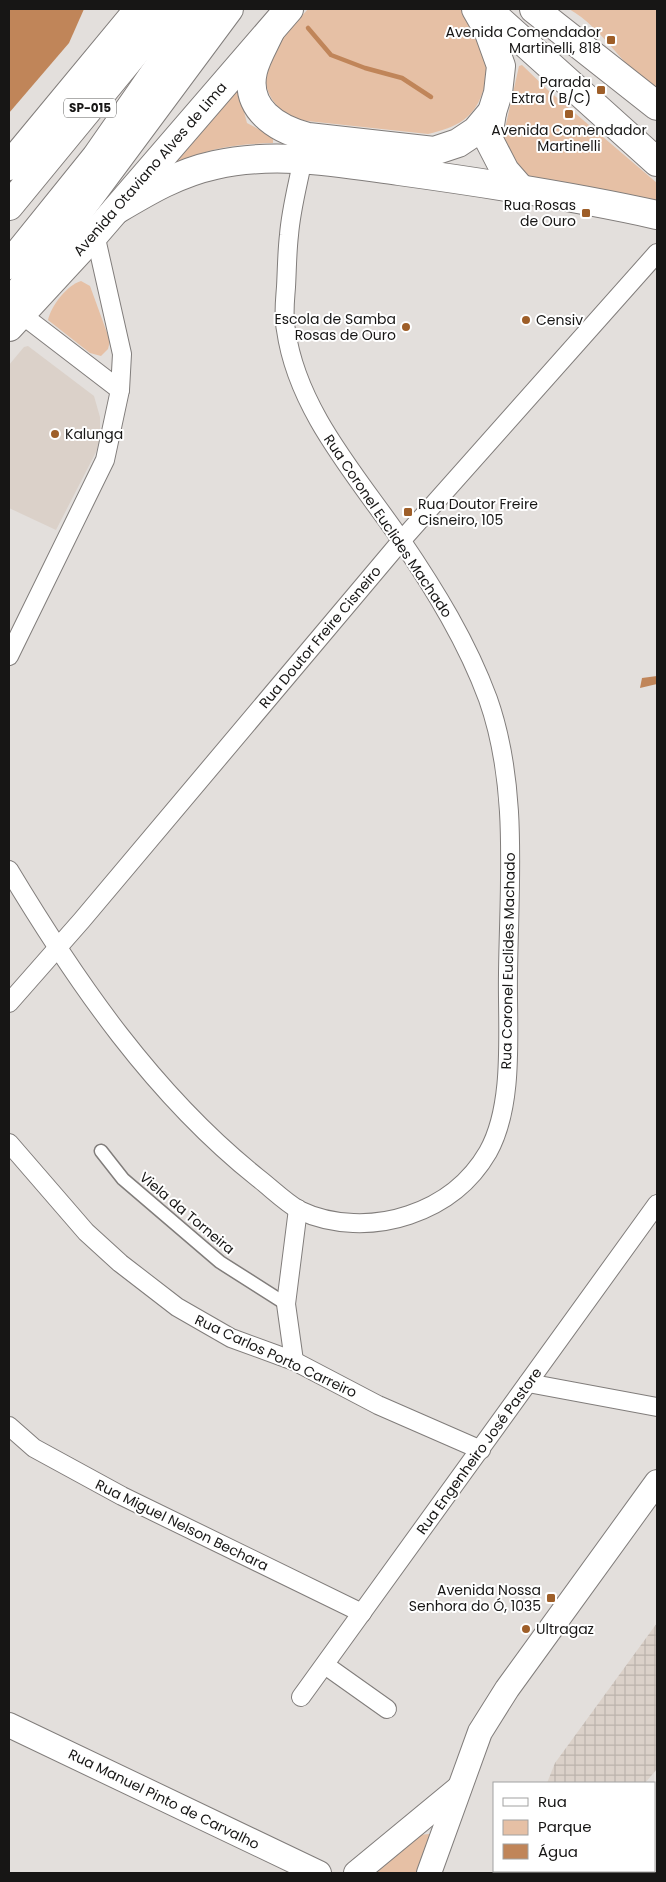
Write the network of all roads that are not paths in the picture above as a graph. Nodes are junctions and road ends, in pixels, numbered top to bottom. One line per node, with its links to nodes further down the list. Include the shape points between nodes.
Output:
1 (139, 9): 14 (main road, SP-015)
2 (169, 9): 15 (main road, SP-015)
3 (199, 9): 23 (main road, via 96,157)
4 (229, 9): 24 (main road)
5 (289, 9): 9 (main road, Avenida Otaviano Alves de Lima)
6 (476, 9): 11 (main road, via 488,30 501,66)
7 (488, 9): 13 (main road)
8 (534, 9): 10 (main road)
9 (270, 32): 11 (main road, via 253,70 252,91 266,118 290,132 308,137 434,151 458,143 476,131); 18 (main road, Avenida Otaviano Alves de Lima)
10 (657, 106)
11 (492, 112): 16 (main road, via 488,138 505,171)
12 (303, 158): 16 (main road); 18 (main road, via 246,160 193,170 167,180); 26 (street, Rua Coronel Euclides Machado, via 289,233 284,307 286,331 298,375 330,440)
13 (657, 162)
14 (9, 166)
15 (36, 174): 17 (main road, SP-015); 20 (main road, via 25,202)
16 (519, 187): 19 (main road)
17 (9, 206)
18 (116, 210): 21 (main road, Avenida Otaviano Alves de Lima)
19 (657, 215)
20 (9, 223)
21 (95, 234): 24 (main road, Avenida Otaviano Alves de Lima); 25 (street, via 122,354)
22 (657, 253): 26 (street, Rua Doutor Freire Cisneiro)
23 (9, 265)
24 (13, 316): 25 (street)
25 (120, 390): 27 (street, via 105,460)
26 (401, 540): 29 (street, Rua Doutor Freire Cisneiro); 34 (street, Rua Coronel Euclides Machado, via 444,606 472,660 489,703 509,793 506,1088 496,1139 480,1167 454,1193 424,1210 394,1220 360,1224 327,1219)
27 (9, 656)
28 (9, 870): 29 (street, Rua Coronel Euclides Machado)
29 (59, 948): 30 (street, Rua Doutor Freire Cisneiro); 34 (street, Rua Coronel Euclides Machado, via 109,1022 166,1091 228,1154)
30 (9, 1003)
31 (9, 1143): 36 (street, Rua Carlos Porto Carreiro, via 86,1232 144,1283 204,1324 259,1350)
32 (101, 1151): 35 (street, Viela da Torneira, via 123,1178 220,1262)
33 (657, 1204): 37 (street, Rua Engenheiro José Pastore)
34 (298, 1209): 35 (street)
35 (286, 1304): 36 (street)
36 (294, 1361): 40 (street, Rua Carlos Porto Carreiro, via 387,1409)
37 (528, 1384): 38 (street); 40 (street, Rua Engenheiro José Pastore)
38 (657, 1407)
39 (9, 1426): 42 (street, Rua Miguel Nelson Bechara, via 34,1448 122,1496)
40 (481, 1450): 42 (street, Rua Engenheiro José Pastore)
41 (657, 1482): 47 (main road, via 507,1689 480,1732)
42 (362, 1613): 43 (street, Rua Engenheiro José Pastore)
43 (324, 1665): 44 (street, Rua Engenheiro José Pastore); 45 (street)
44 (301, 1698)
45 (387, 1709)
46 (9, 1725): 48 (main road, Rua Manuel Pinto de Carvalho)
47 (460, 1787): 49 (main road); 50 (main road)
48 (319, 1873)
49 (356, 1873)
50 (429, 1873)

